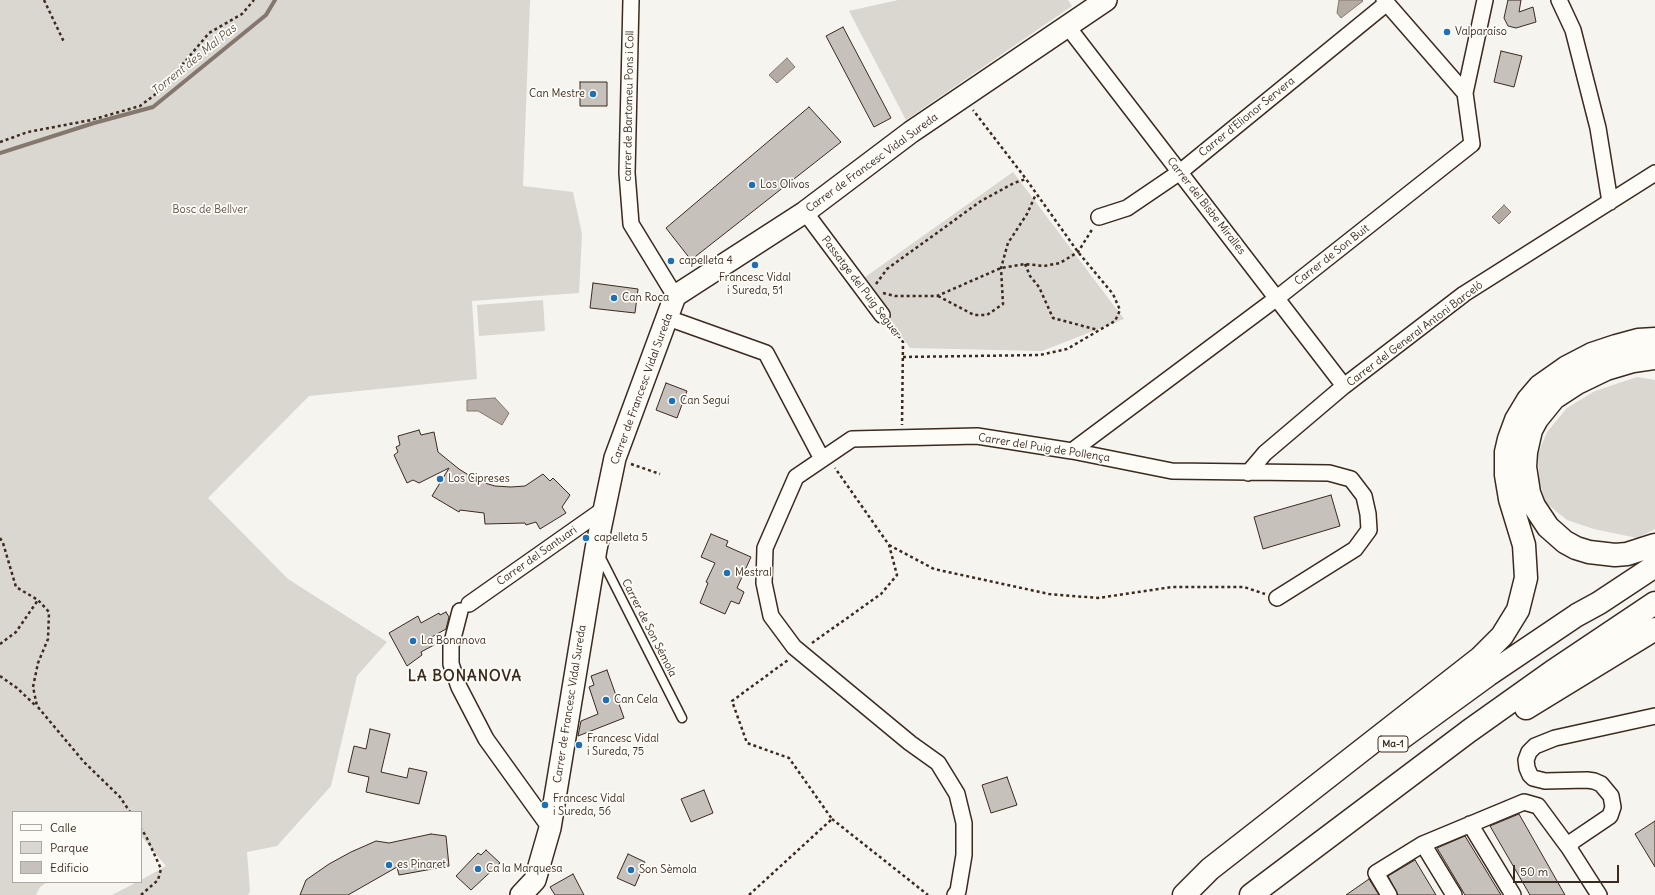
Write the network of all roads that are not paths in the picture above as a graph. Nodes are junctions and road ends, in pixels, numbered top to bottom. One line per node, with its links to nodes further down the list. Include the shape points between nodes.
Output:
1 (631, 0): 13 (street, carrer de Bartomeu Pons i Coll, via 626,174 631,224)
2 (1106, 0): 6 (street, Carrer de Francesc Vidal Sureda)
3 (1485, 0): 7 (street, Carrer de Son Buit)
4 (1560, 0): 10 (street, via 1573,30 1598,128)
5 (1386, 2): 7 (street); 8 (street, Carrer d'Elionor Servera)
6 (1068, 27): 8 (street, Carrer del Bisbe Miralles); 11 (street, Carrer de Francesc Vidal Sureda, via 911,132)
7 (1465, 93): 14 (street, Carrer de Son Buit, via 1472,144)
8 (1180, 172): 12 (street, Carrer d'Elionor Servera, via 1127,208); 14 (street, Carrer del Bisbe Miralles)
9 (1655, 173): 10 (street, Carrer del General Antoni Barceló)
10 (1610, 202): 19 (street, Carrer del General Antoni Barceló, via 1464,294)
11 (805, 212): 13 (street, Carrer de Francesc Vidal Sureda); 15 (street, Passatge del Puig Seguer, via 867,290)
12 (1099, 217)
13 (675, 296): 16 (street, Carrer de Francesc Vidal Sureda)
14 (1277, 298): 19 (street, Carrer del Bisbe Miralles); 20 (street, Carrer de Son Buit)
15 (882, 315)
16 (668, 318): 21 (street, via 766,353); 23 (street, Carrer de Francesc Vidal Sureda, via 616,458)
17 (1655, 339): 39 (highway, via 1638,340 1616,346 1592,354 1567,367 1540,386 1516,420 1506,452 1506,475 1510,499 1524,546 1526,578 1518,610 1502,636 1480,658 1210,869)
18 (1655, 358): 24 (highway, via 1606,369 1554,398 1531,430 1525,467 1528,493 1537,512 1565,542 1589,552 1615,555)
19 (1344, 386): 22 (street, Carrer del General Antoni Barceló, via 1265,453)
20 (1072, 451): 21 (street, Carrer del Puig de Pollença, via 977,436 852,439); 22 (street, Carrer del Puig de Pollença, via 1172,471)
21 (824, 458): 38 (street, Carrer del Puig de Pollença, via 796,477 765,548 764,583 771,616 794,647 938,763 956,794 964,823 964,855 958,891)
22 (1248, 473): 27 (street, Carrer del Puig de Pollença, via 1329,473 1351,479 1364,496 1369,530 1355,549)
23 (604, 509): 25 (street, Carrer de Francesc Vidal Sureda); 34 (street, Carrer del Santuari, via 465,607 451,646 451,664 459,687 486,739)
24 (1655, 545)
25 (596, 549): 31 (lane, Carrer de Son Sémola); 34 (street, Carrer de Francesc Vidal Sureda)
26 (1655, 566): 40 (highway, Ma-1, via 1577,615 1453,700)
27 (1277, 598)
28 (1655, 604): 32 (highway, via 1552,672)
29 (1655, 629): 32 (highway, via 1547,694 1456,754)
30 (1655, 716): 36 (street, via 1555,738 1535,746 1529,752 1527,768 1533,778 1545,781 1594,781 1601,784 1611,796 1613,807 1610,816 1573,841)
31 (682, 718)
32 (1407, 776): 41 (highway)
33 (1470, 824): 35 (street); 36 (street, via 1524,802 1538,806); 44 (street)
34 (550, 828): 37 (street, Carrer de Francesc Vidal Sureda, via 535,880)
35 (1423, 844): 42 (street, via 1376,873); 43 (street)
36 (1569, 848): 45 (street)
37 (521, 895)
38 (955, 895)
39 (1184, 895)
40 (1195, 895)
41 (1252, 895)
42 (1389, 895)
43 (1454, 895)
44 (1513, 895)
45 (1599, 895)

